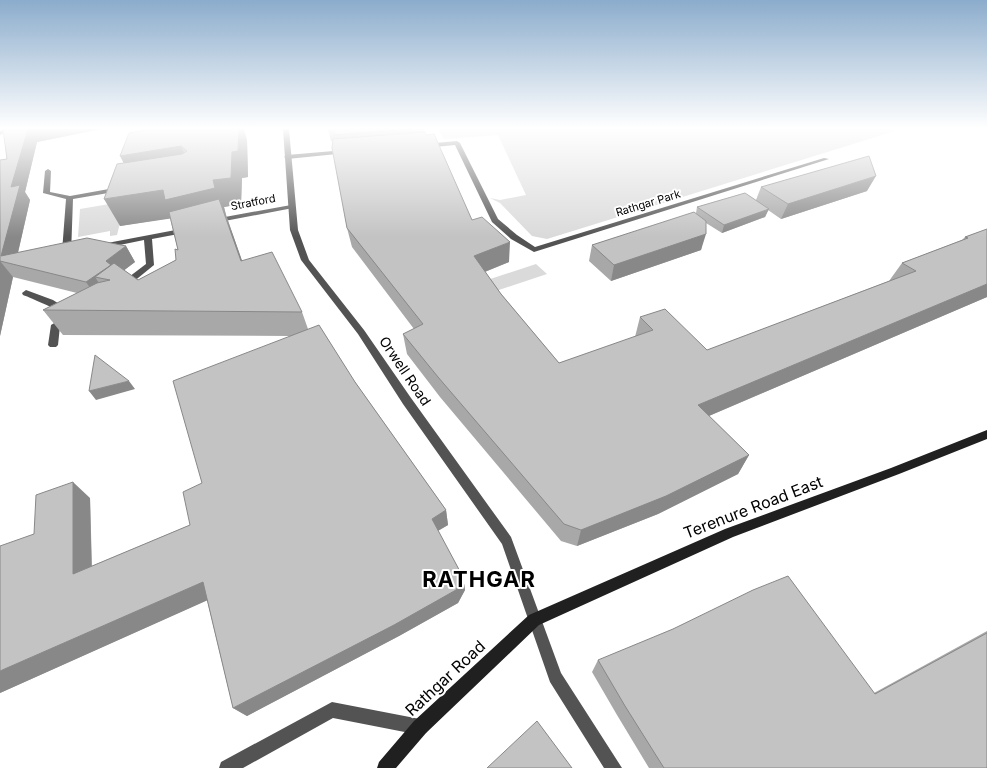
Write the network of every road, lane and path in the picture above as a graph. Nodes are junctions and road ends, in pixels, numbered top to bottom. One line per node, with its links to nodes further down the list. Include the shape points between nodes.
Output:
1 (288, 165): 7 (street, Orwell Road)
2 (468, 165): 3 (street, Rathgar Park, via 495,220 514,238 534,250)
3 (807, 165)
4 (48, 171): 6 (street, via 46,193)
5 (126, 188): 6 (street)
6 (70, 198): 12 (street, via 66,252)
7 (291, 206): 8 (street, Stratford); 17 (street, Orwell Road, via 294,230 305,260 361,332 506,541)
8 (210, 223)
9 (193, 228): 10 (street)
10 (148, 239): 11 (street); 13 (street, via 150,265)
11 (93, 248)
12 (75, 251)
13 (116, 292)
14 (26, 293): 15 (street, via 74,316 56,325)
15 (53, 345)
16 (987, 434): 17 (main road, Terenure Road East, via 895,472 729,533)
17 (534, 620): 18 (main road, Rathgar Road); 21 (street, Orwell Road, via 555,677)
18 (420, 727): 19 (street, via 332,710); 20 (main road, Rathgar Road)
19 (227, 768)
20 (385, 768)
21 (614, 768)

